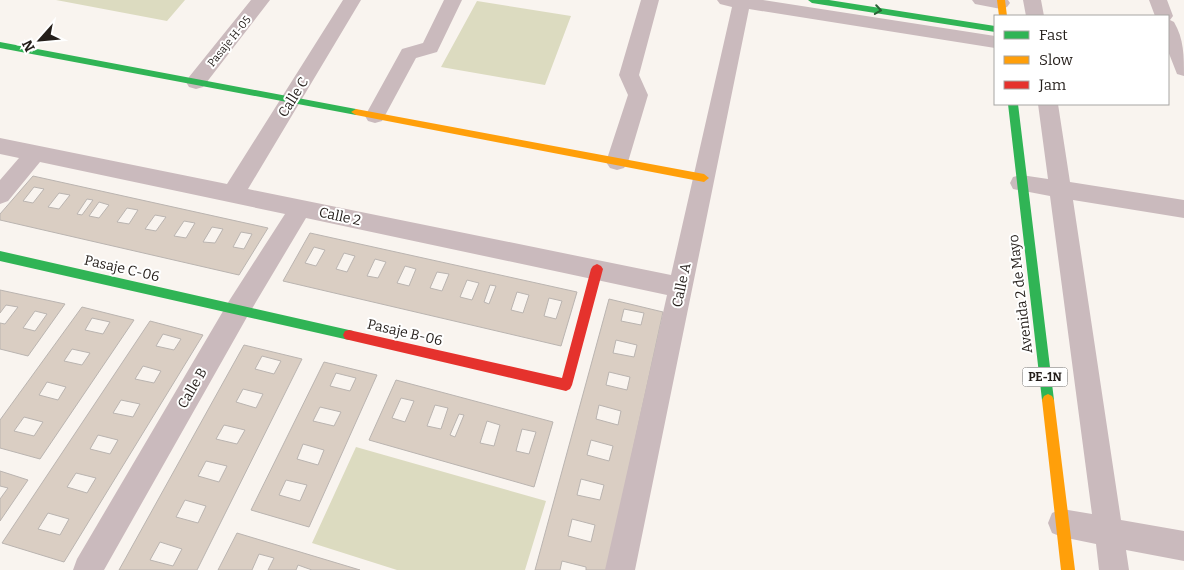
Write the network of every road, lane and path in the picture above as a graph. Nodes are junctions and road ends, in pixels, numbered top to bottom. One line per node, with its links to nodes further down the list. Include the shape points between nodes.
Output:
1 (261, 0): 18 (street, Pasaje H-05)
2 (352, 0): 19 (street, Calle C)
3 (453, 0): 22 (street, via 430,47 409,54)
4 (650, 0): 25 (street, via 628,76 638,95)
5 (812, 0): 13 (main road, one-way to 13)
6 (1032, 0): 11 (street)
7 (1158, 0): 12 (street)
8 (736, 1): 15 (street); 26 (street, Calle A)
9 (978, 5): 10 (street)
10 (1002, 8)
11 (1035, 15)
12 (1164, 15)
13 (994, 29)
14 (1169, 29): 17 (street)
15 (994, 42)
16 (0, 45): 18 (main road)
17 (1184, 69)
18 (196, 82): 19 (main road)
19 (291, 100): 22 (main road); 29 (street, Calle C)
20 (1013, 105): 27 (main road, Avenida 2 de Mayo / PE-1N)
21 (1048, 105): 28 (street)
22 (375, 116): 25 (main road)
23 (0, 146): 24 (street, Calle 2)
24 (36, 153): 29 (street, Calle 2); 30 (street)
25 (617, 162): 26 (main road)
26 (704, 178): 35 (street, Calle A)
27 (1021, 183): 28 (street); 37 (main road, Avenida 2 de Mayo / PE-1N)
28 (1062, 190): 32 (street); 38 (street)
29 (233, 194): 31 (street, Calle 2)
30 (0, 195)
31 (301, 208): 34 (street, Calle 2); 36 (street, Calle B)
32 (1184, 209)
33 (0, 256): 36 (main road, Pasaje C-06)
34 (597, 270): 35 (street, Calle 2); 36 (main road, Pasaje B-06, via 566,385)
35 (680, 287): 41 (street, Calle A)
36 (238, 309): 40 (street, Calle B)
37 (1062, 523): 38 (street); 42 (main road, Avenida 2 de Mayo / PE-1N)
38 (1107, 532): 39 (street); 43 (street)
39 (1184, 546)
40 (88, 570)
41 (620, 570)
42 (1068, 570)
43 (1114, 570)

